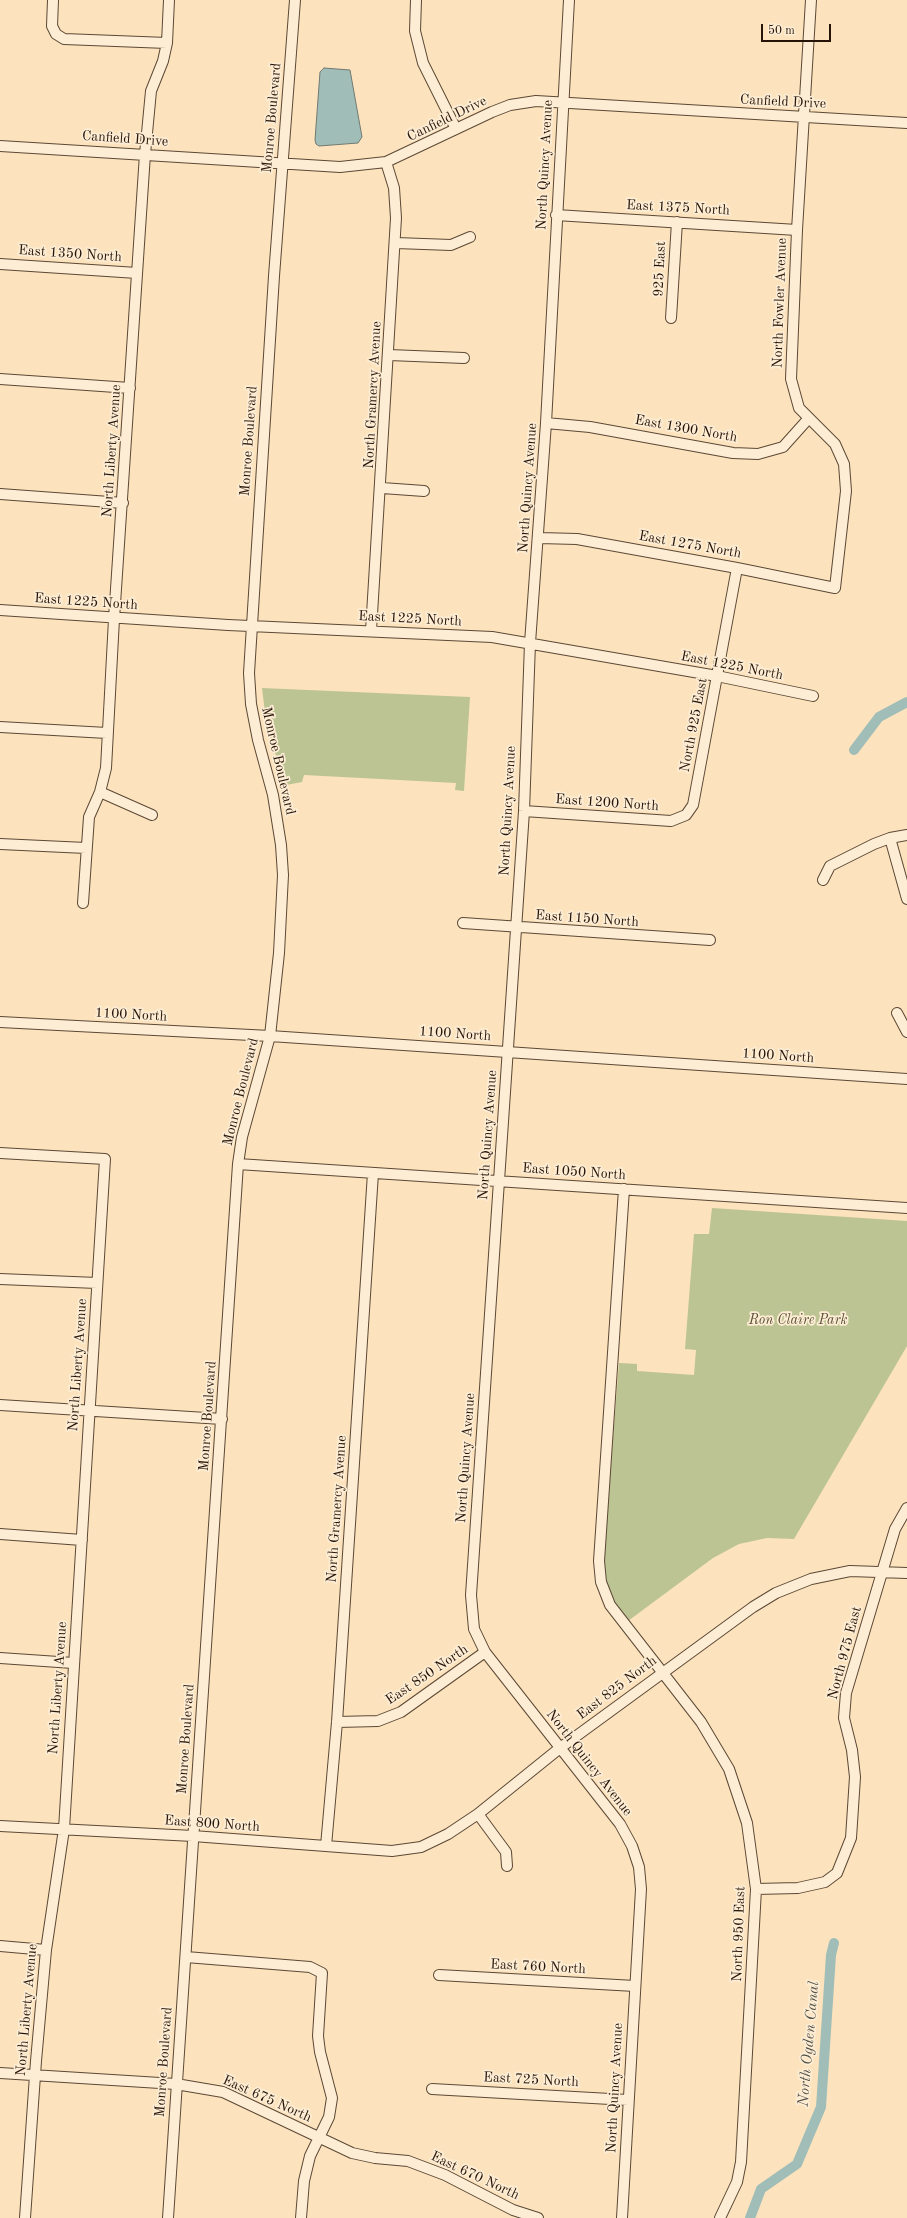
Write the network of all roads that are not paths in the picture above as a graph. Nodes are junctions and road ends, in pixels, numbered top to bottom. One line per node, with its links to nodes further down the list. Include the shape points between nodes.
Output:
1 (53, 0): 7 (street, via 52,26 56,34 64,39)
2 (169, 0): 7 (street, North Liberty Avenue)
3 (295, 0): 15 (street, Monroe Boulevard)
4 (416, 0): 11 (street, via 415,31 423,63)
5 (568, 0): 8 (street, North Quincy Avenue)
6 (811, 0): 9 (street, North Fowler Avenue)
7 (167, 44): 13 (street, North Liberty Avenue, via 151,91)
8 (562, 103): 9 (street, Canfield Drive); 11 (street, Canfield Drive, via 510,105); 16 (street, North Quincy Avenue)
9 (804, 117): 10 (street, Canfield Drive); 18 (street, North Fowler Avenue)
10 (907, 123)
11 (456, 129): 14 (street, Canfield Drive)
12 (0, 146): 13 (street, Canfield Drive)
13 (145, 154): 15 (street, Canfield Drive); 22 (street, North Liberty Avenue)
14 (386, 162): 15 (street, Canfield Drive, via 340,167); 20 (street, North Gramercy Avenue, via 394,188)
15 (283, 165): 39 (street, Monroe Boulevard)
16 (556, 216): 17 (street, East 1375 North); 29 (street, North Quincy Avenue)
17 (677, 222): 18 (street, East 1375 North); 23 (street, 925 East)
18 (797, 230): 28 (street, North Fowler Avenue, via 791,379 798,408)
19 (470, 237): 20 (street, via 452,245)
20 (396, 243): 24 (street, North Gramercy Avenue)
21 (0, 264): 22 (street, East 1350 North)
22 (137, 273): 27 (street, North Liberty Avenue)
23 (671, 318)
24 (389, 355): 25 (street); 30 (street, North Gramercy Avenue)
25 (464, 358)
26 (0, 379): 27 (street)
27 (130, 388): 33 (street, North Liberty Avenue)
28 (809, 418): 29 (street, East 1300 North, via 783,447 758,454 734,453 590,427); 36 (street, North Fowler Avenue, via 835,444 844,464 846,491)
29 (546, 423): 34 (street, North Quincy Avenue)
30 (382, 488): 31 (street); 40 (street, North Gramercy Avenue)
31 (424, 491)
32 (0, 494): 33 (street)
33 (123, 503): 38 (street, North Liberty Avenue)
34 (539, 538): 35 (street, East 1275 North, via 577,540); 41 (street, North Quincy Avenue)
35 (737, 568): 36 (street, East 1275 North); 42 (street, North 925 East)
36 (835, 588)
37 (0, 610): 38 (street, East 1225 North)
38 (114, 618): 39 (street, East 1225 North); 45 (street, North Liberty Avenue)
39 (250, 626): 40 (street, East 1225 North); 63 (street, Monroe Boulevard, via 251,704 278,820 283,876 276,989)
40 (372, 631): 41 (street, East 1225 North, via 492,638)
41 (530, 643): 42 (street, East 1225 North); 47 (street, North Quincy Avenue)
42 (718, 676): 43 (street, East 1225 North); 49 (street, North 925 East, via 693,805)
43 (813, 696)
44 (0, 727): 45 (street)
45 (107, 733): 46 (street, North Liberty Avenue, via 106,768)
46 (100, 792): 48 (street); 53 (street, North Liberty Avenue, via 89,817)
47 (524, 811): 49 (street, East 1200 North, via 671,821); 58 (street, North Quincy Avenue)
48 (152, 815)
49 (686, 815)
50 (907, 835): 51 (street)
51 (890, 838): 54 (street, via 830,866); 55 (street)
52 (0, 844): 53 (street)
53 (86, 848): 56 (street, North Liberty Avenue)
54 (823, 880)
55 (907, 899)
56 (83, 903)
57 (463, 923): 58 (street, East 1150 North)
58 (515, 928): 59 (street, East 1150 North); 64 (street, North Quincy Avenue)
59 (710, 940)
60 (897, 1013): 62 (street)
61 (0, 1022): 63 (street, 1100 North)
62 (907, 1032)
63 (270, 1036): 64 (street, 1100 North); 67 (street, Monroe Boulevard, via 242,1137)
64 (508, 1052): 65 (street, 1100 North); 69 (street, North Quincy Avenue)
65 (907, 1079)
66 (0, 1153): 73 (street, North Liberty Avenue, via 105,1159)
67 (238, 1164): 68 (street, East 1050 North); 76 (street, Monroe Boulevard)
68 (373, 1173): 69 (street, East 1050 North); 86 (street, North Gramercy Avenue)
69 (499, 1181): 70 (street, East 1050 North); 82 (street, North Quincy Avenue, via 471,1595 474,1629)
70 (624, 1189): 71 (street, East 1050 North); 85 (street, North 950 East, via 599,1561 601,1582 610,1605)
71 (907, 1208)
72 (0, 1279): 73 (street)
73 (97, 1283): 75 (street, North Liberty Avenue)
74 (0, 1405): 75 (street)
75 (88, 1410): 76 (street); 79 (street, North Liberty Avenue)
76 (222, 1419): 91 (street, Monroe Boulevard)
77 (907, 1508): 80 (street, North 975 East, via 895,1529)
78 (0, 1534): 79 (street)
79 (82, 1540): 84 (street, North Liberty Avenue)
80 (882, 1571): 81 (street, East 825 North); 85 (street, East 825 North, via 850,1571 811,1579 776,1592); 95 (street, North 975 East, via 846,1693 844,1718 852,1750 854,1777 851,1838 833,1878 798,1888)
81 (907, 1573)
82 (486, 1652): 86 (street, East 850 North, via 401,1712 378,1721); 87 (street, North Quincy Avenue)
83 (0, 1658): 84 (street)
84 (73, 1663): 90 (street, North Liberty Avenue)
85 (661, 1672): 87 (street, East 825 North); 95 (street, North 950 East, via 701,1722 730,1769 747,1823)
86 (337, 1722): 92 (street, North Gramercy Avenue)
87 (560, 1748): 88 (street, East 825 North); 100 (street, North Quincy Avenue, via 620,1824 635,1853 641,1889)
88 (478, 1814): 93 (street, East 825 North, via 448,1834); 94 (street, via 506,1852)
89 (0, 1826): 90 (street, East 800 North)
90 (64, 1829): 91 (street, East 800 North); 97 (street, North Liberty Avenue)
91 (193, 1836): 92 (street, East 800 North); 98 (street, Monroe Boulevard)
92 (326, 1846): 93 (street, East 800 North, via 392,1851)
93 (421, 1847)
94 (507, 1866)
95 (756, 1889): 113 (street, North 950 East, via 741,2162 736,2182)
96 (0, 1946): 97 (street)
97 (46, 1950): 102 (street, North Liberty Avenue)
98 (186, 1957): 103 (street, Monroe Boulevard); 106 (street, via 310,1967 322,1973 318,2036 332,2098 329,2117)
99 (439, 1976): 100 (street, East 760 North)
100 (635, 1986): 105 (street, North Quincy Avenue)
101 (0, 2073): 102 (street, East 675 North)
102 (35, 2075): 103 (street, East 675 North); 108 (street, North Liberty Avenue)
103 (176, 2084): 106 (street, East 675 North, via 223,2092); 109 (street, Monroe Boulevard)
104 (432, 2089): 105 (street, East 725 North)
105 (628, 2100): 112 (street, North Quincy Avenue)
106 (320, 2138): 107 (street, East 675 North, via 352,2153); 110 (street, via 310,2156 304,2181)
107 (375, 2158): 111 (street, East 670 North, via 408,2161 445,2175 513,2210)
108 (25, 2218)
109 (168, 2218)
110 (302, 2218)
111 (538, 2218)
112 (622, 2218)
113 (720, 2218)

